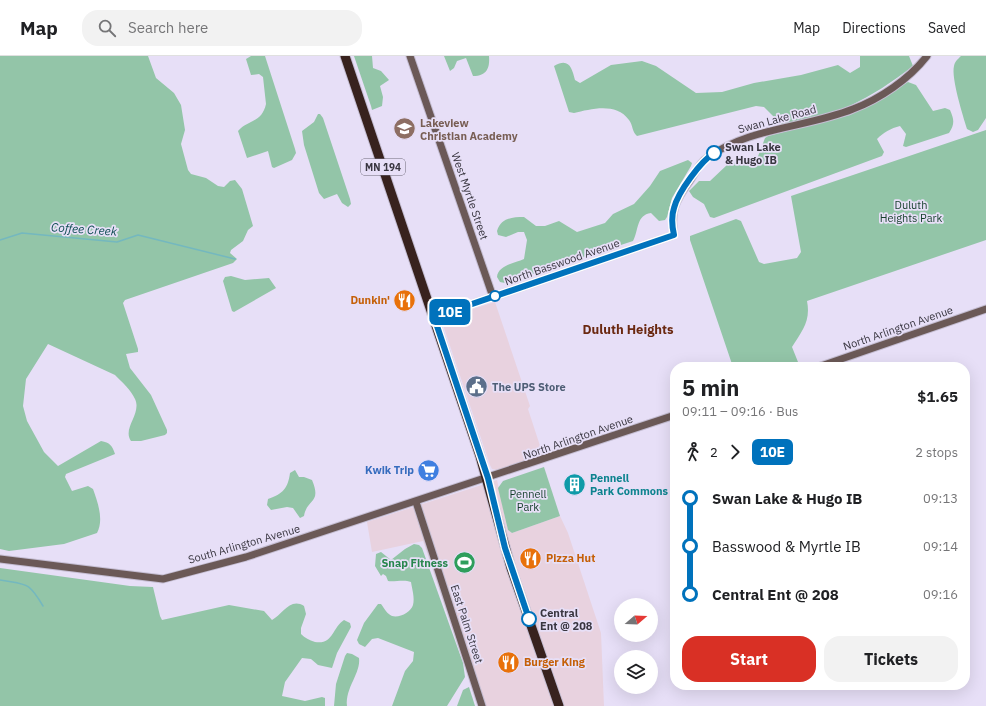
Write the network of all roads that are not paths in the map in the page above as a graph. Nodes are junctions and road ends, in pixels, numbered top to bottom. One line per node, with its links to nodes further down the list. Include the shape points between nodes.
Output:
1 (345, 56): 7 (highway, MN 194)
2 (410, 56): 5 (street, West Myrtle Street)
3 (927, 56): 4 (street, Swan Lake Road, via 890,89 862,106 735,142 705,158 674,205 671,221)
4 (674, 235): 5 (street, North Basswood Avenue)
5 (493, 297): 7 (street, North Basswood Avenue)
6 (986, 309): 8 (street, North Arlington Avenue)
7 (434, 317): 10 (highway, MN 194)
8 (832, 362)
9 (670, 417): 10 (street, North Arlington Avenue)
10 (488, 478): 11 (street, South Arlington Avenue); 14 (highway, MN 194, via 511,568)
11 (416, 502): 12 (street, South Arlington Avenue, via 246,557 163,579); 13 (street, East Palm Street)
12 (0, 559)
13 (482, 706)
14 (559, 706)

